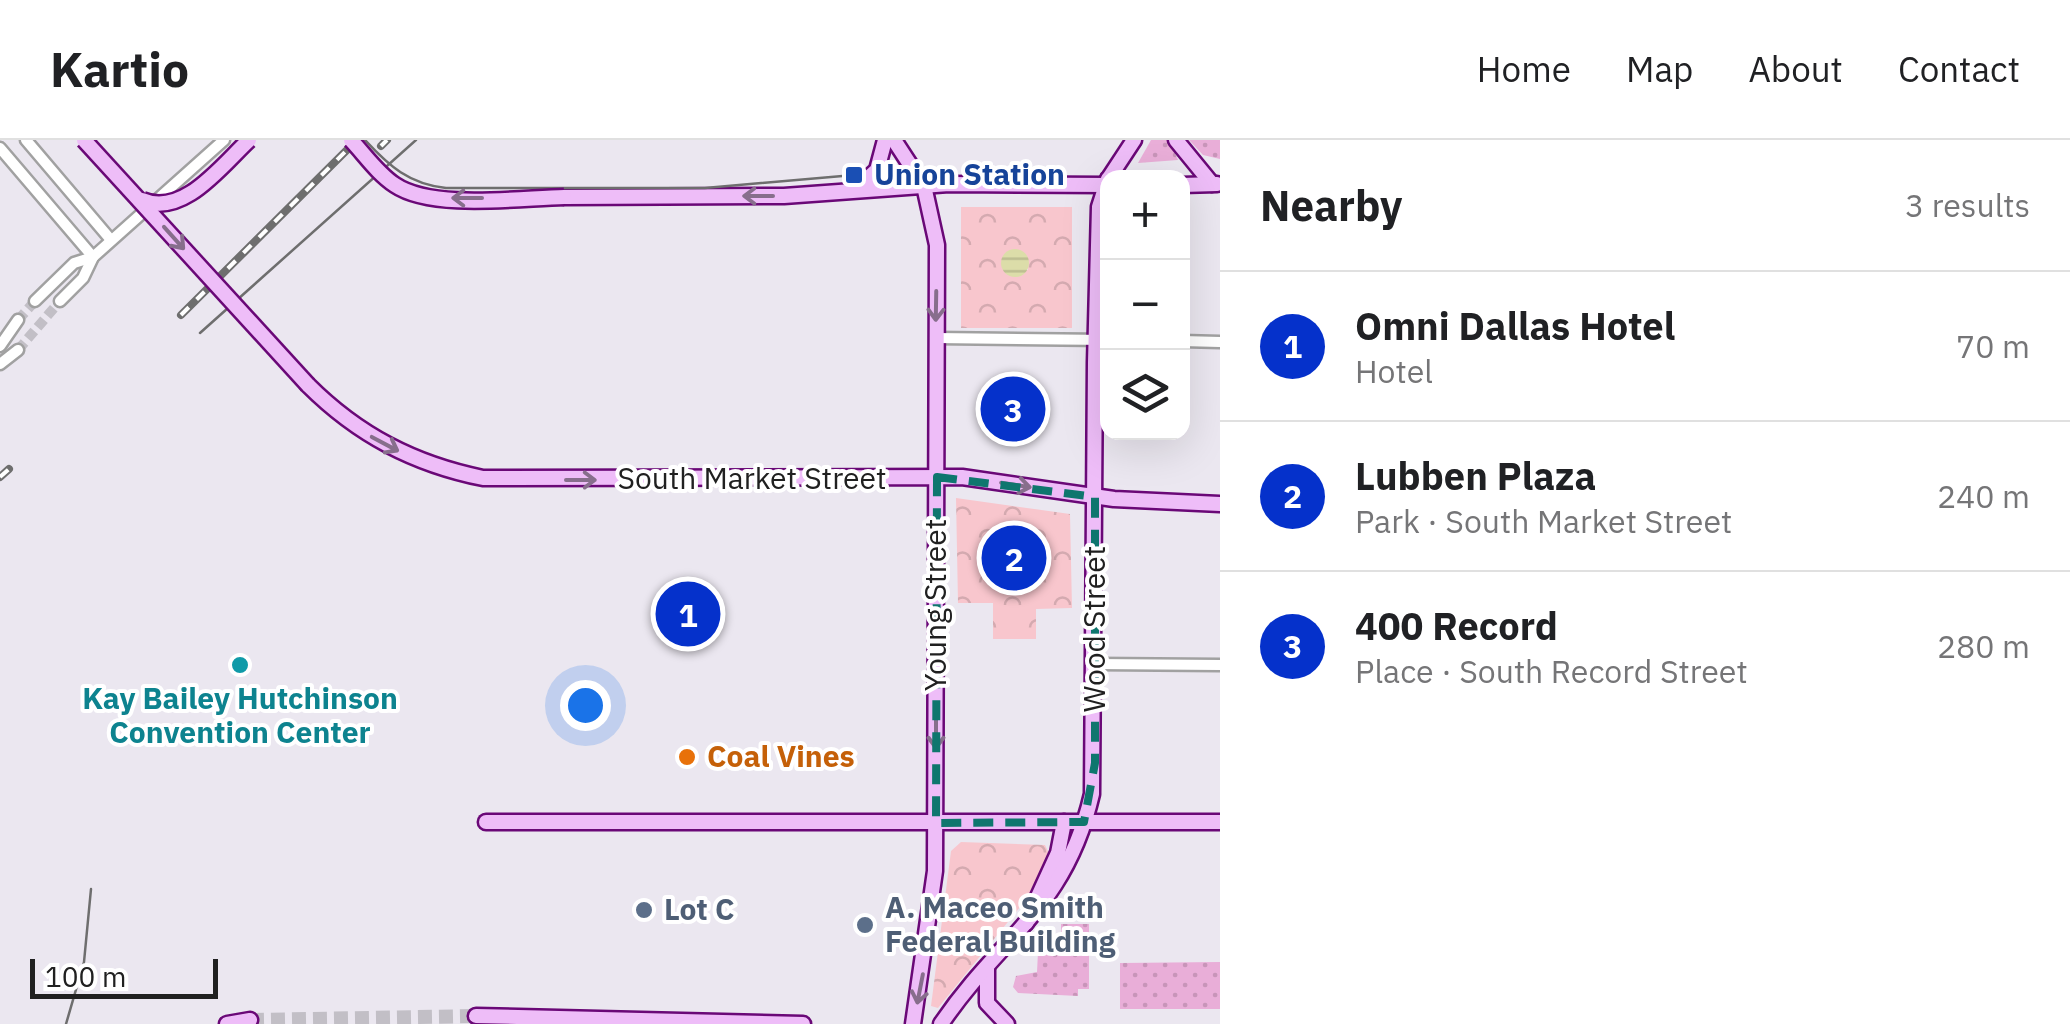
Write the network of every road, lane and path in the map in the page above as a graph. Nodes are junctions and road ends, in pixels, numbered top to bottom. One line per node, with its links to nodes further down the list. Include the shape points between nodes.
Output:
1 (26, 140): 18 (street)
2 (84, 140): 17 (main road, South Market Street, bridge)
3 (224, 140): 18 (street)
4 (249, 140): 17 (main road, bridge, via 175,202)
5 (351, 140): 16 (main road, one-way to 5, bridge, via 784,196 450,198 412,194)
6 (885, 140): 16 (main road, via 877,170)
7 (894, 140): 15 (main road)
8 (1134, 140): 11 (main road)
9 (1176, 140): 13 (main road)
10 (0, 148): 19 (street)
11 (1114, 170)
12 (1100, 181): 15 (main road)
13 (1216, 184): 14 (main road)
14 (1190, 185)
15 (924, 186): 16 (main road); 23 (main road, Young Street, one-way to 23, via 937,245)
16 (855, 189)
17 (136, 197): 31 (main road, South Market Street, one-way to 31, bridge, via 330,407 384,444 444,469 483,478)
18 (111, 240): 19 (street)
19 (93, 257): 20 (street, via 74,264); 21 (street)
20 (34, 301)
21 (60, 301)
22 (18, 320): 27 (street)
23 (936, 338): 24 (street); 31 (main road, Young Street)
24 (1100, 340)
25 (1190, 342): 26 (street)
26 (1220, 342)
27 (0, 346)
28 (18, 350): 30 (street)
29 (1102, 350): 32 (main road, Wood Street)
30 (0, 364)
31 (936, 477): 32 (main road, South Market Street, one-way to 32); 37 (main road, Young Street, one-way to 37)
32 (1095, 496): 33 (main road, South Market Street); 34 (main road, Wood Street)
33 (1220, 504)
34 (1095, 664): 35 (street); 39 (main road, Wood Street, via 1094,779)
35 (1220, 666)
36 (486, 822): 37 (main road)
37 (936, 822): 38 (main road); 49 (main road, Young Street, one-way to 49, via 930,926)
38 (1064, 822): 39 (main road); 41 (main road)
39 (1084, 822): 40 (main road); 41 (main road, Wood Street, via 1059,882)
40 (1220, 822)
41 (1025, 929): 42 (main road, Wood Street)
42 (988, 967): 50 (main road, Wood Street); 51 (main road, via 987,1004)
43 (476, 1016): 45 (main road)
44 (250, 1020): 47 (main road)
45 (564, 1021): 46 (main road)
46 (655, 1022): 48 (main road)
47 (227, 1024)
48 (803, 1024)
49 (913, 1024)
50 (941, 1024)
51 (1007, 1024)

